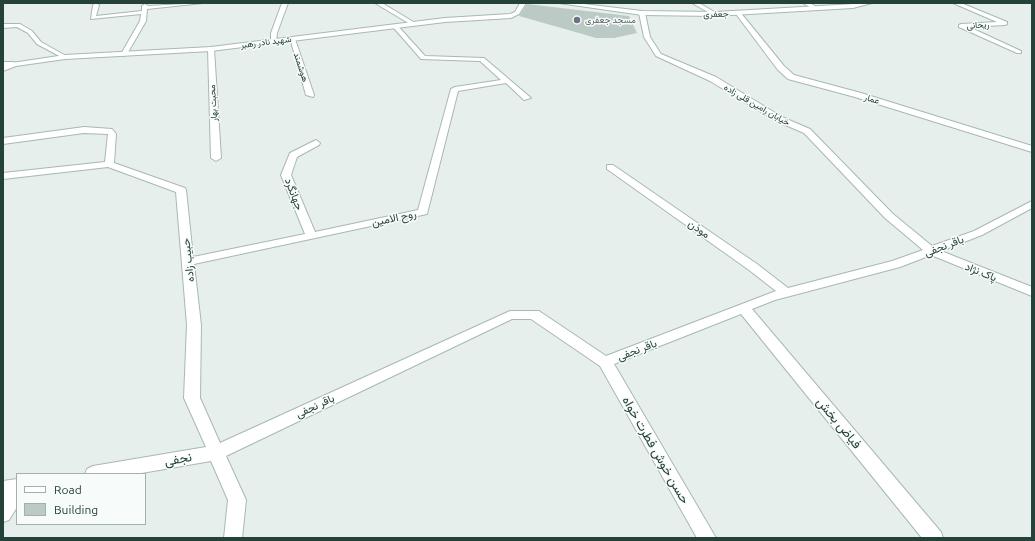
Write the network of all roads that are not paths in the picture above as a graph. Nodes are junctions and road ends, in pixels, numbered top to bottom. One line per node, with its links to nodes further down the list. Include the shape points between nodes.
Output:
1 (200, 3): 11 (street)
2 (285, 3): 20 (street)
3 (378, 3): 16 (street)
4 (524, 3): 16 (street, شهید نادر رهبر, via 517,13 511,16)
5 (562, 3): 13 (street, جعفری)
6 (695, 3): 15 (street)
7 (806, 3): 12 (street)
8 (869, 3): 12 (street, جعفری)
9 (956, 3): 22 (street, ریحانی, via 1005,23 961,26)
10 (96, 5): 11 (street, via 93,18)
11 (145, 8): 23 (street, via 143,21)
12 (815, 8): 14 (street, جعفری)
13 (642, 13): 15 (street, جعفری); 40 (street, خیابان رامین قلی زاده, via 647,38 658,56 713,79 779,119 807,131 889,216)
14 (738, 13): 15 (street, جعفری); 33 (street, عمار, via 781,68 792,77)
15 (715, 14)
16 (412, 23): 18 (street, شهید نادر رهبر)
17 (3, 26): 24 (street, via 18,25 30,32 39,43)
18 (395, 26): 19 (street, شهید نادر رهبر); 28 (street, via 423,58 482,59)
19 (292, 39): 20 (street, شهید نادر رهبر); 29 (street, هوشمند)
20 (273, 42): 21 (street, شهید نادر رهبر)
21 (211, 49): 23 (street, شهید نادر رهبر); 34 (street, محبت بهار)
22 (1020, 52)
23 (124, 54): 24 (street, شهید نادر رهبر)
24 (65, 57): 26 (street, شهید نادر رهبر)
25 (3, 64): 26 (street)
26 (14, 64): 27 (street, شهید نادر رهبر)
27 (3, 69)
28 (507, 82): 30 (street); 39 (street, روح الامین, via 455,88 423,212)
29 (310, 95)
30 (527, 98)
31 (3, 141): 35 (street, via 84,130 109,131 112,134)
32 (316, 143): 39 (street, جهانگرد, via 293,156 286,175)
33 (1032, 149)
34 (216, 158)
35 (108, 164): 37 (street); 41 (street, حبیب زاده, via 181,190)
36 (610, 167): 43 (street, موذن)
37 (3, 176)
38 (1032, 204): 40 (street, باقر نجفی, via 978,233)
39 (310, 235): 41 (street, روح الامین)
40 (931, 251): 42 (street, پاک نژاد); 43 (street, باقر نجفی, via 896,264)
41 (188, 262): 46 (street, حبیب زاده, via 194,325 192,398)
42 (1032, 292)
43 (786, 293): 44 (street, باقر نجفی)
44 (744, 308): 45 (street, باقر نجفی); 54 (street, فیاض بخش)
45 (605, 362): 46 (street, باقر نجفی, via 534,314 510,315); 53 (street, حسن خوش فطرت خواه)
46 (216, 453): 47 (street, نجفی); 52 (street, حبیب زاده, via 237,500)
47 (99, 473)
48 (16, 487): 49 (street)
49 (3, 489)
50 (16, 493): 51 (street)
51 (3, 514)
52 (233, 538)
53 (707, 538)
54 (934, 538)

